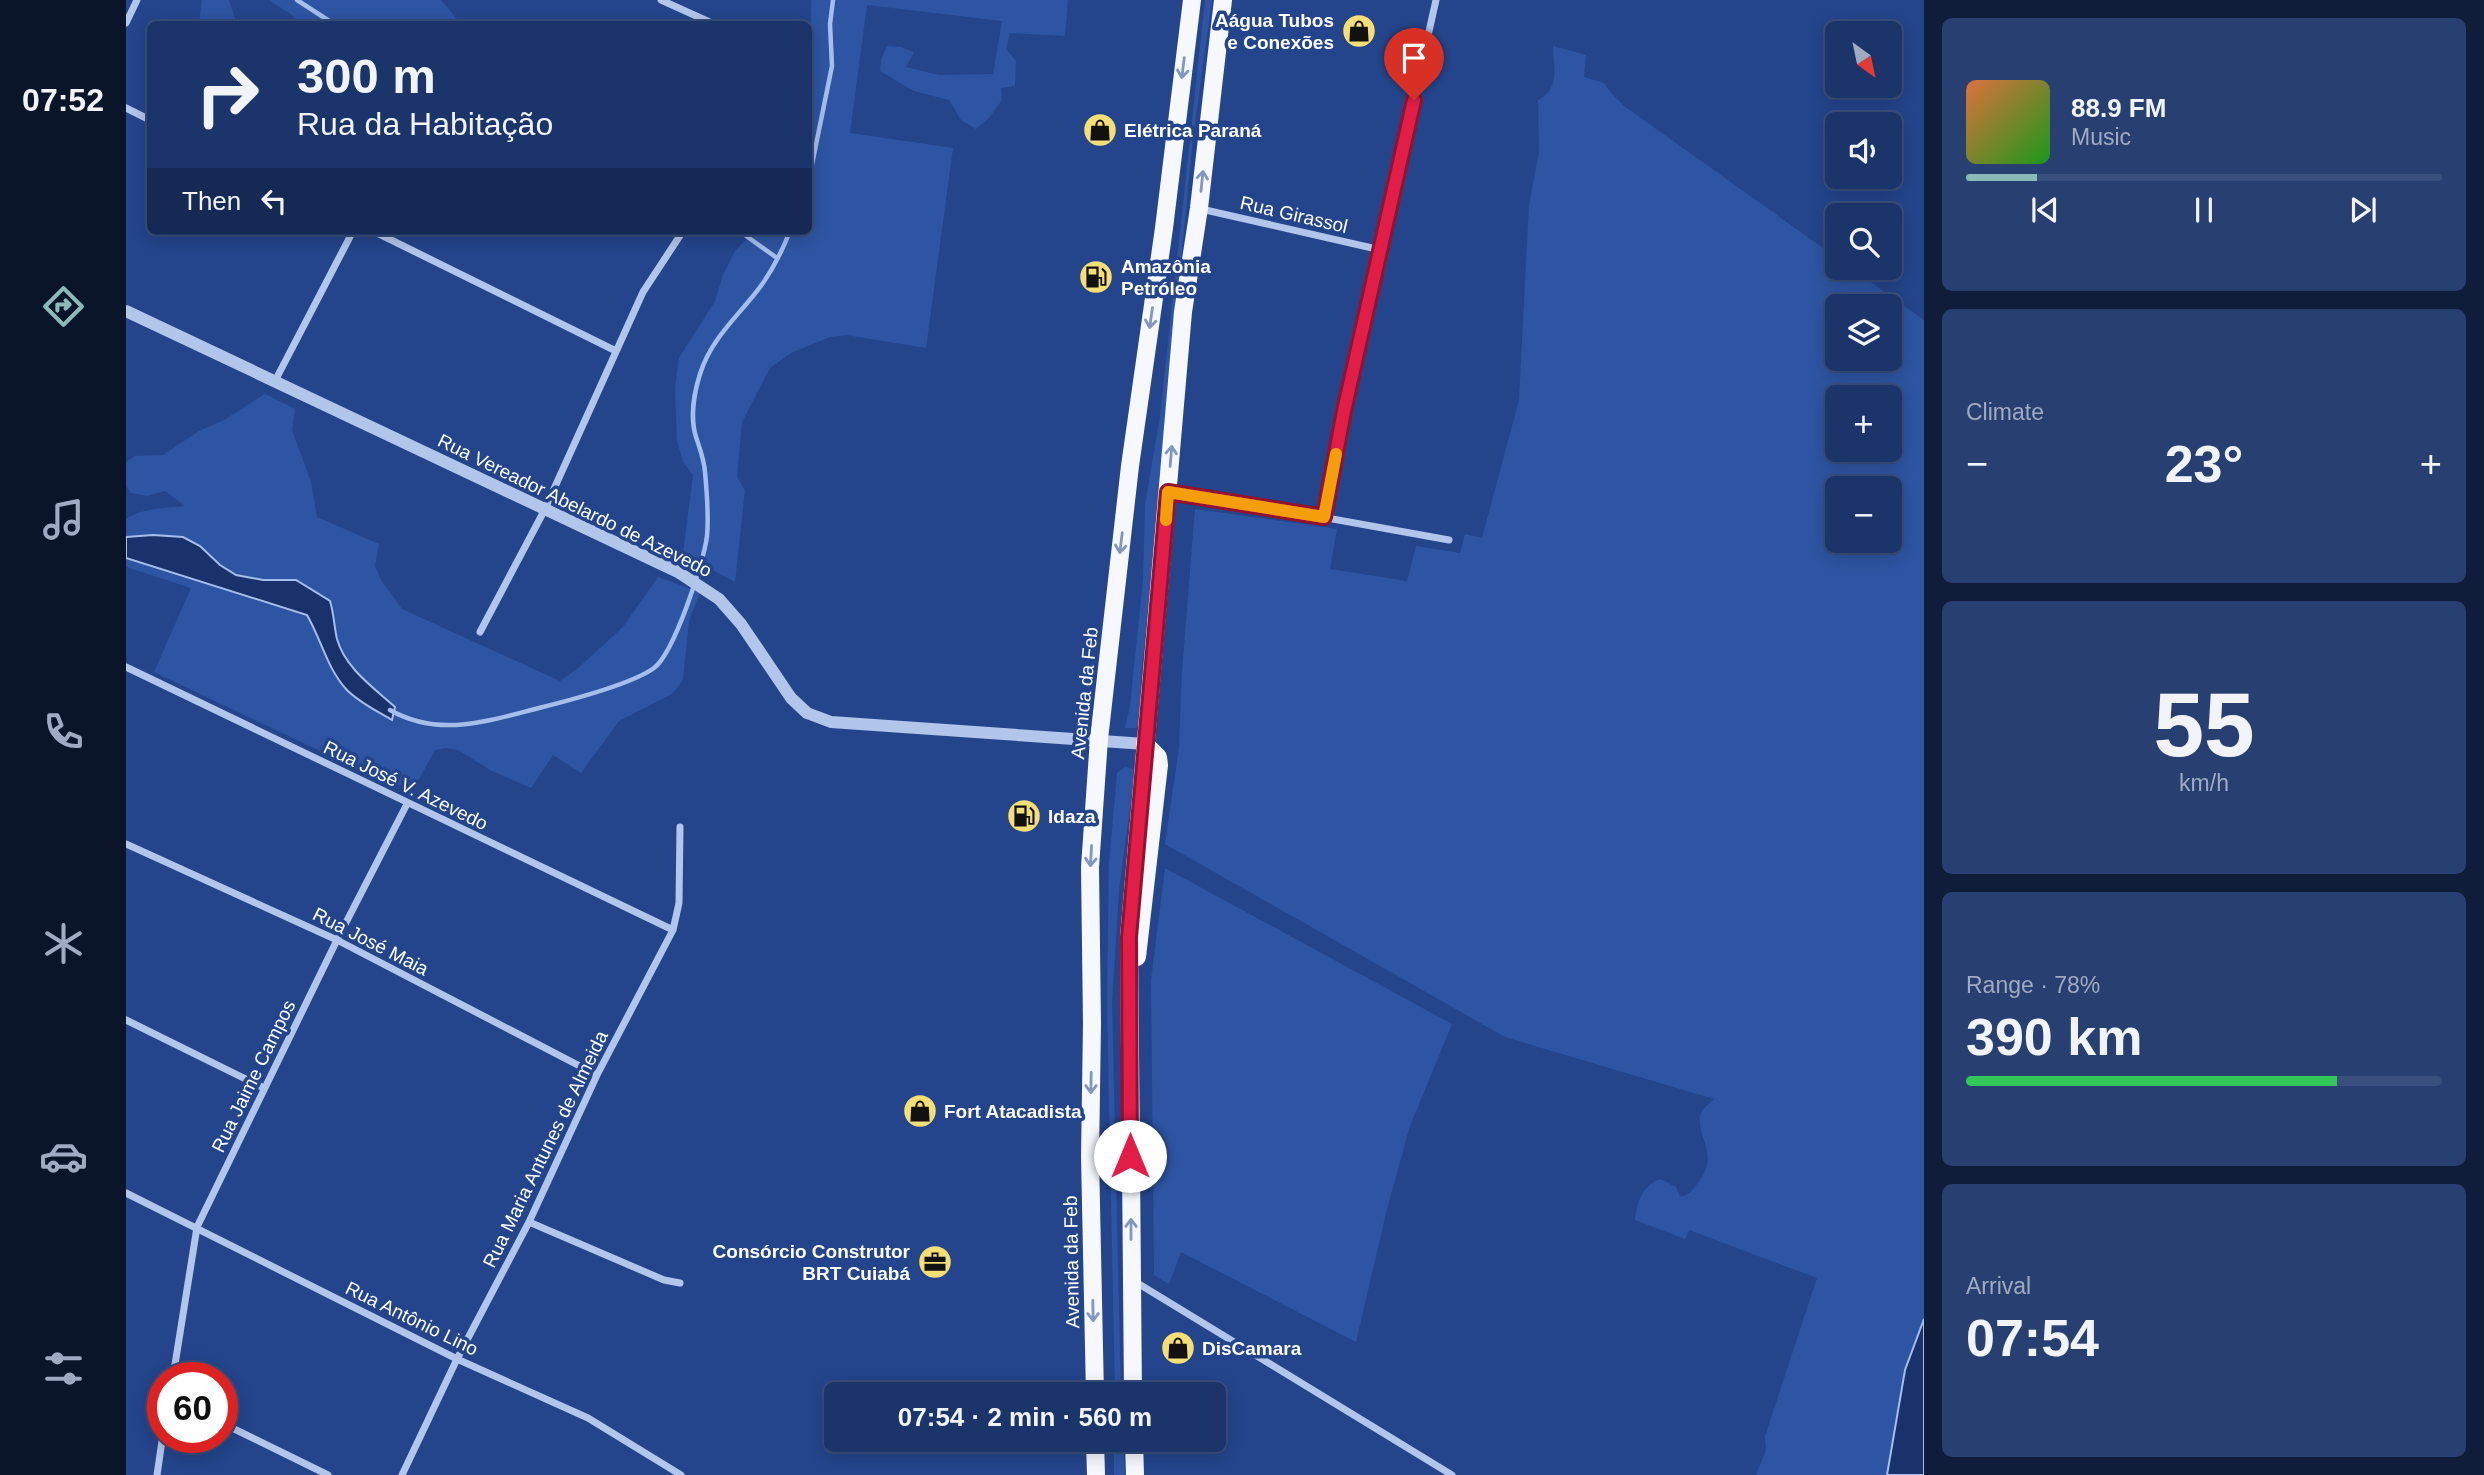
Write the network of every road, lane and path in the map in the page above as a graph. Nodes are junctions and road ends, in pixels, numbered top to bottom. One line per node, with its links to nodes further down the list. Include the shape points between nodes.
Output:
1 (137, 0): 7 (street)
2 (662, 0): 6 (street)
3 (1192, 0): 25 (main road, Avenida da Feb, one-way to 25)
4 (1223, 0): 10 (main road, one-way to 4)
5 (1436, 0): 14 (street)
6 (708, 21)
7 (126, 23)
8 (126, 108): 9 (street)
9 (147, 118)
10 (1199, 208): 14 (street, Rua Girassol); 19 (main road, one-way to 10, via 1184,312)
11 (351, 235): 18 (street)
12 (381, 235): 17 (street)
13 (680, 235): 17 (street, via 643,292)
14 (1381, 250): 21 (street)
15 (126, 311): 16 (street); 18 (street, Rua Vereador Abelardo de Azevedo)
16 (126, 317)
17 (616, 351): 20 (street)
18 (275, 381): 20 (street, Rua Vereador Abelardo de Azevedo)
19 (1168, 492): 21 (street); 26 (main road)
20 (544, 511): 23 (street); 25 (street, Rua Vereador Abelardo de Azevedo, via 678,572 719,598 790,698 807,713 831,722)
21 (1324, 517): 22 (street)
22 (1449, 540)
23 (480, 632)
24 (126, 667): 27 (street, Rua José V. Azevedo)
25 (1098, 739): 26 (street, Rua Vereador Abelardo de Azevedo); 42 (main road, Avenida da Feb, one-way to 42, via 1090,867)
26 (1145, 744): 38 (main road, one-way to 26, via 1130,998 1159,765 1158,757)
27 (407, 804): 30 (street, Rua José V. Azevedo); 31 (street, Rua Jaime Campos)
28 (680, 827): 30 (street, Rua Maria Antunes de Almeida, via 679,903)
29 (126, 844): 31 (street, Rua José Maia)
30 (673, 930): 33 (street, Rua Maria Antunes de Almeida)
31 (337, 940): 33 (street, Rua José Maia); 34 (street, Rua Jaime Campos)
32 (126, 1020): 34 (street)
33 (597, 1075): 36 (street, Rua Maria Antunes de Almeida)
34 (264, 1088): 37 (street, Rua Jaime Campos)
35 (126, 1193): 37 (street, Rua Antônio Lino)
36 (529, 1222): 39 (street); 40 (street, Rua Maria Antunes de Almeida)
37 (197, 1227): 40 (street, Rua Antônio Lino); 41 (street, Rua Jaime Campos)
38 (1131, 1279): 43 (main road); 54 (street)
39 (680, 1283)
40 (457, 1359): 50 (street, Rua Maria Antunes de Almeida); 51 (street, Rua Antônio Lino, via 588,1418)
41 (175, 1362)
42 (1095, 1382)
43 (1133, 1382)
44 (238, 1431): 49 (street)
45 (1095, 1452): 52 (main road)
46 (1134, 1452): 53 (main road)
47 (161, 1453): 48 (street)
48 (158, 1475)
49 (328, 1475)
50 (402, 1475)
51 (681, 1475)
52 (1096, 1475)
53 (1135, 1475)
54 (1452, 1475)

